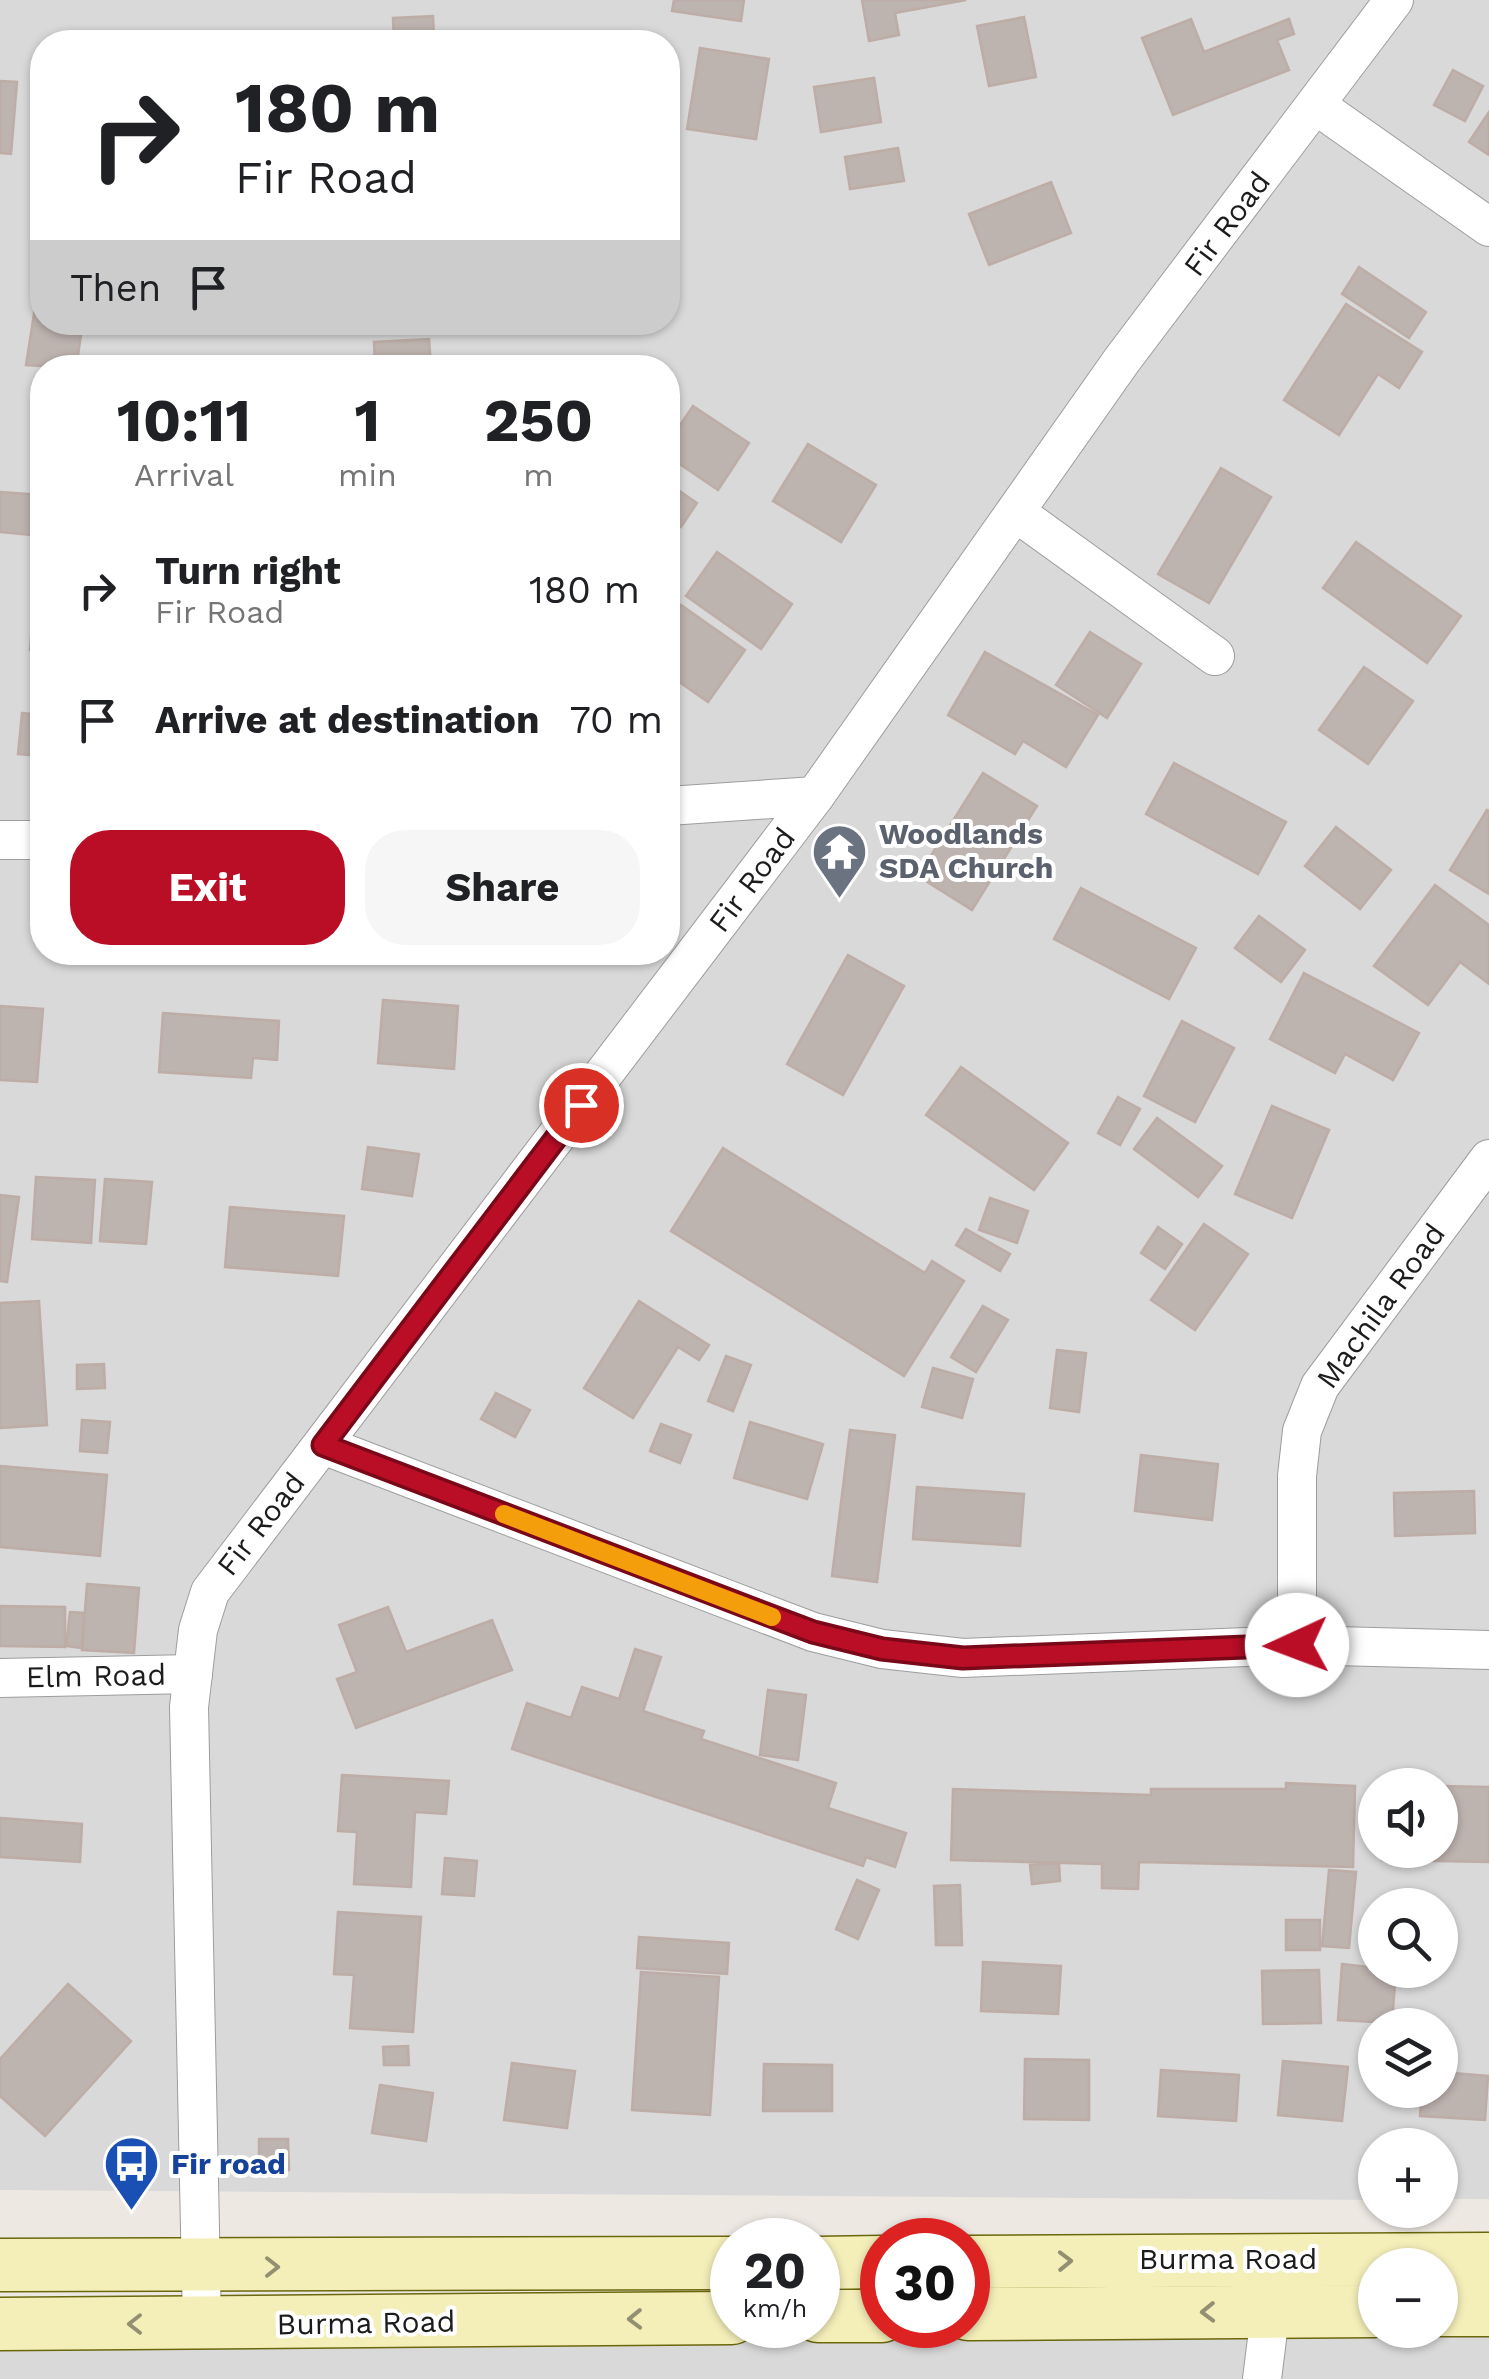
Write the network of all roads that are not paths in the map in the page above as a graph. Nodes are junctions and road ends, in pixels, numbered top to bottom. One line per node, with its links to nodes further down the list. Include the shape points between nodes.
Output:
1 (1394, 0): 2 (street, Fir Road)
2 (1317, 106): 3 (street); 4 (street, Fir Road, via 1122,360)
3 (1489, 227)
4 (1018, 514): 5 (street); 6 (street, Fir Road)
5 (1215, 656)
6 (815, 796): 7 (street); 11 (street, Fir Road)
7 (680, 805)
8 (0, 840): 9 (street)
9 (30, 840)
10 (1489, 1159): 12 (street, Machila Road, via 1320,1386 1302,1431)
11 (323, 1445): 12 (street, via 813,1632 882,1649 963,1658); 14 (street, Fir Road, via 210,1592)
12 (1297, 1645): 13 (street)
13 (1489, 1650)
14 (193, 1674): 15 (street, Elm Road); 21 (street, Fir Road)
15 (0, 1678)
16 (1274, 2258): 17 (main road, Burma Road); 18 (main road, Burma Road, one-way to 16); 25 (street)
17 (1489, 2259)
18 (990, 2262)
19 (710, 2263): 21 (main road, Burma Road, one-way to 19)
20 (0, 2265): 21 (main road, Burma Road)
21 (200, 2266): 29 (street, Fir Road)
22 (1358, 2310): 25 (main road, Burma Road)
23 (1458, 2310): 24 (main road)
24 (1489, 2310)
25 (1272, 2311): 26 (main road, Burma Road, one-way to 26); 30 (street)
26 (990, 2314)
27 (710, 2318): 29 (main road, Burma Road, one-way to 29)
28 (0, 2324): 29 (main road, Burma Road, one-way to 28)
29 (202, 2324)
30 (1262, 2379)

